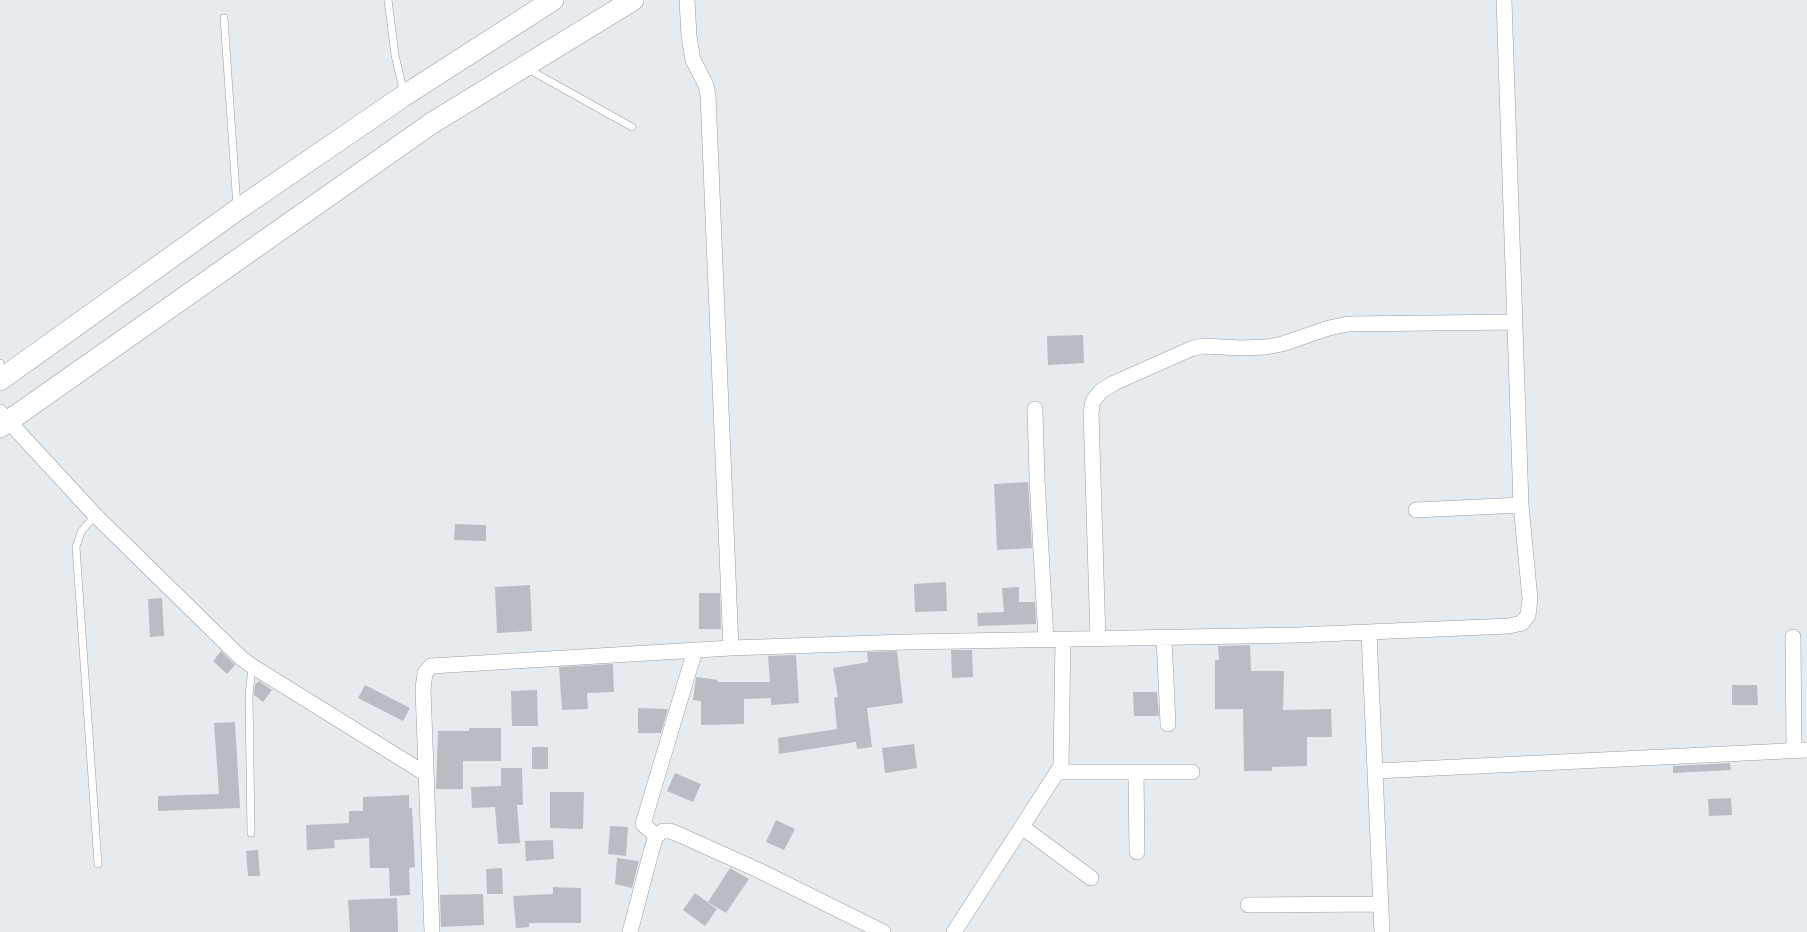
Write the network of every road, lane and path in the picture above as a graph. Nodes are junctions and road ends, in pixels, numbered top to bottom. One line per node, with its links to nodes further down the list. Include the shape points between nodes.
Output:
1 (388, 0): 8 (lane, via 395,55)
2 (553, 0): 8 (street)
3 (633, 0): 7 (street)
4 (687, 0): 24 (street, via 693,60 706,85 708,95)
5 (1504, 0): 11 (street)
6 (224, 18): 10 (lane)
7 (525, 67): 9 (lane); 14 (street, via 432,123)
8 (405, 96): 10 (street)
9 (632, 127)
10 (237, 210): 12 (street)
11 (1515, 322): 15 (street); 22 (street, via 1348,324 1266,347 1204,346 1193,348 1101,390 1093,401 1091,412)
12 (0, 374)
13 (1035, 409): 23 (street)
14 (3, 420): 17 (street)
15 (1521, 505): 16 (street); 18 (street, via 1530,600 1528,615 1522,623 1510,626)
16 (1416, 510)
17 (95, 515): 26 (street, via 224,642); 38 (lane, via 81,532 76,547)
18 (1369, 632): 20 (street); 29 (street)
19 (1793, 636): 28 (street)
20 (1164, 638): 22 (street); 27 (street)
21 (1063, 639): 22 (street); 23 (street); 30 (street, via 1063,746)
22 (1098, 639)
23 (1046, 640): 24 (street)
24 (731, 648): 25 (street)
25 (695, 650): 33 (street, via 431,666 425,673 423,689); 36 (street, via 643,824)
26 (252, 666): 33 (street); 35 (lane, via 249,696)
27 (1168, 724)
28 (1800, 750): 29 (street)
29 (1375, 771): 40 (street)
30 (1058, 772): 31 (street); 34 (street)
31 (1136, 772): 32 (street); 37 (street)
32 (1192, 772)
33 (426, 774): 42 (street)
34 (1022, 827): 39 (street); 45 (street)
35 (251, 832)
36 (656, 836): 43 (street); 44 (street, via 663,831 680,835 758,870)
37 (1137, 852)
38 (98, 864)
39 (1092, 878)
40 (1380, 904): 41 (street); 46 (street)
41 (1248, 905)
42 (432, 932)
43 (630, 932)
44 (883, 932)
45 (954, 932)
46 (1382, 932)

